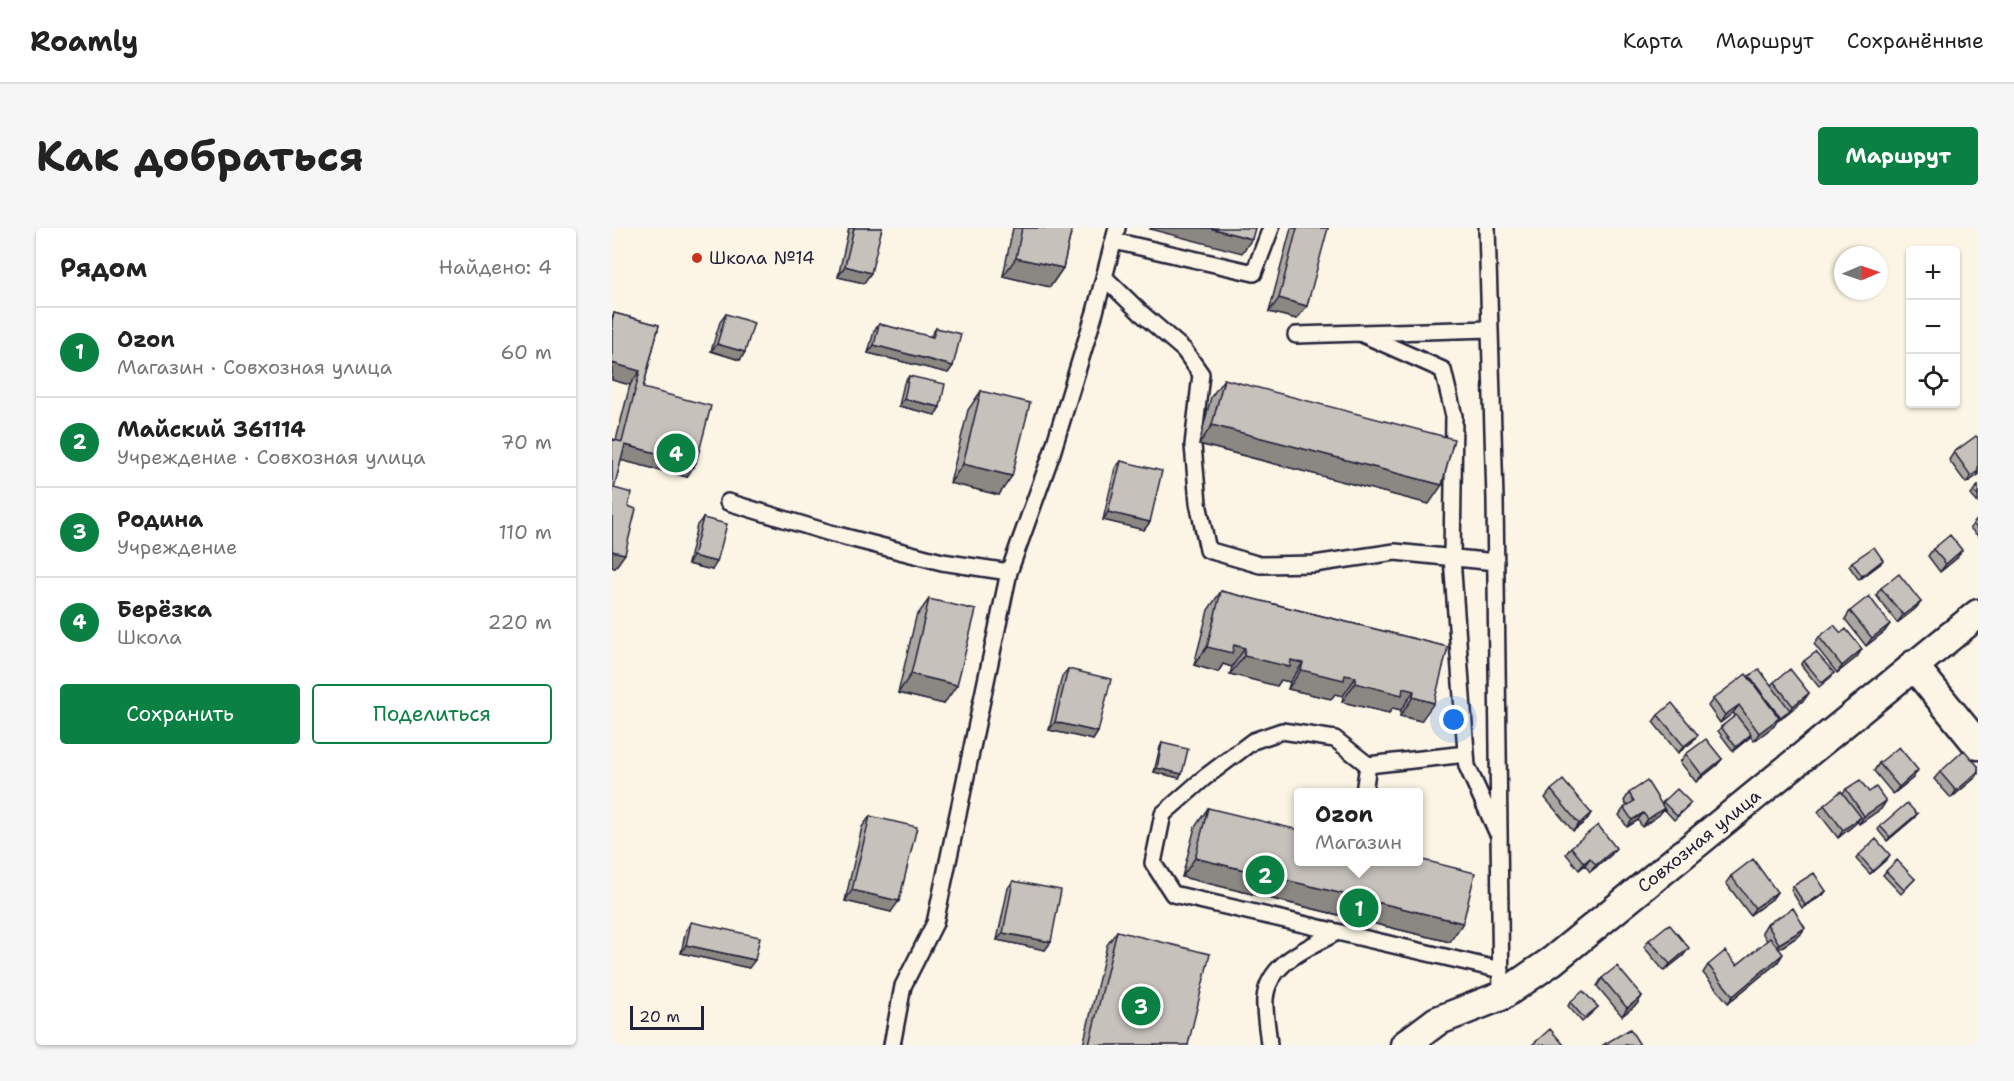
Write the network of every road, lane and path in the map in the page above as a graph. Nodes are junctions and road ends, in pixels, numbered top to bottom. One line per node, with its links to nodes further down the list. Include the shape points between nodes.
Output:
1 (1271, 228): 3 (lane, via 1254,273)
2 (1487, 228): 5 (lane)
3 (1115, 235): 4 (lane)
4 (1104, 277): 9 (lane, via 1184,350 1201,374 1193,445 1198,503 1208,550 1260,565 1314,564 1395,552); 11 (lane, via 1052,453)
5 (1490, 328): 6 (lane); 10 (lane)
6 (1360, 333): 7 (lane); 9 (lane, via 1443,370 1454,416)
7 (1296, 335)
8 (728, 502): 11 (lane, via 942,562)
9 (1452, 558): 10 (lane); 15 (lane)
10 (1496, 562): 18 (lane)
11 (1009, 572): 21 (lane, via 935,922 903,986)
12 (1978, 614): 13 (street, Совхозная улица)
13 (1913, 666): 14 (street); 20 (street, Совхозная улица, via 1552,961)
14 (1978, 745)
15 (1466, 754): 16 (lane); 18 (lane, via 1467,766)
16 (1368, 765): 17 (lane); 19 (lane, via 1335,740 1282,731 1252,741 1163,814 1153,863 1173,894)
17 (1365, 788)
18 (1499, 837): 20 (lane)
19 (1336, 932): 20 (lane); 22 (lane, via 1278,967 1269,979 1265,999)
20 (1501, 983): 23 (street, Совхозная улица)
21 (892, 1045)
22 (1269, 1045)
23 (1405, 1045)

